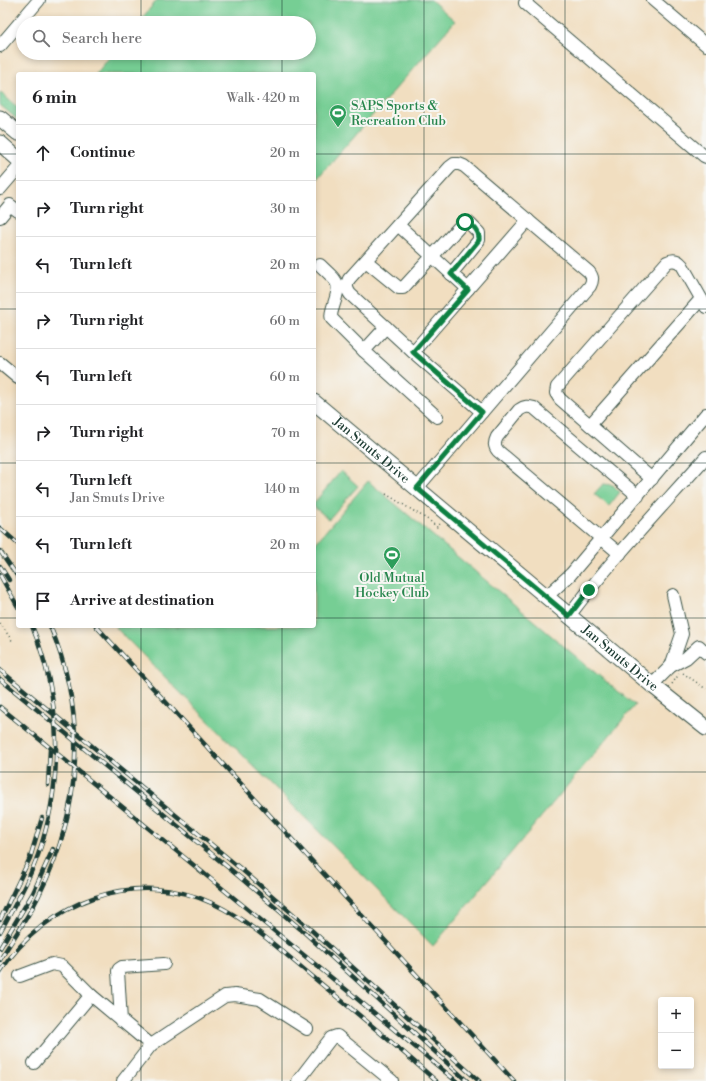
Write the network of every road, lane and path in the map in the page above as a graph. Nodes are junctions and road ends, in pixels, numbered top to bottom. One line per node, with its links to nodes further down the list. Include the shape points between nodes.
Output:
1 (39, 0): 4 (street)
2 (527, 0): 11 (street, via 525,3)
3 (654, 0): 6 (street)
4 (25, 16)
5 (16, 27): 7 (street)
6 (706, 45)
7 (0, 46)
8 (0, 118): 9 (main road)
9 (16, 131)
10 (0, 143): 12 (main road)
11 (706, 156)
12 (16, 157)
13 (16, 170): 14 (street)
14 (0, 189)
15 (16, 210): 16 (street, via 10,205)
16 (0, 217)
17 (528, 220): 18 (street, via 464,166 454,164); 23 (street); 31 (street, via 589,272 593,281)
18 (398, 225): 19 (street); 20 (street)
19 (432, 257): 20 (street, via 401,288); 22 (street); 22 (street, via 461,225 465,222 471,224 479,233 479,240)
20 (366, 261): 25 (street, via 349,280 347,289)
21 (320, 265): 26 (street, via 338,285 331,313 332,319)
22 (451, 274): 23 (street)
23 (468, 290): 27 (street)
24 (704, 303): 34 (street); 34 (street, via 682,265 677,260 667,262 558,385 558,397)
25 (386, 327): 26 (street); 27 (street)
26 (364, 351): 33 (street)
27 (413, 352): 31 (street)
28 (0, 363): 29 (street)
29 (16, 376)
30 (316, 404): 37 (main road, Jan Smuts Drive)
31 (482, 412): 37 (street)
32 (706, 414): 36 (street)
33 (437, 417)
34 (590, 425): 36 (street)
35 (706, 457): 42 (street)
36 (652, 479): 39 (street)
37 (417, 488): 44 (main road, Jan Smuts Drive)
38 (386, 494): 40 (path, via 437,527)
39 (638, 496): 41 (street); 41 (street, via 534,408 529,406 519,410 496,437 495,447)
40 (443, 520)
41 (601, 538): 42 (street); 44 (street, via 571,574)
42 (620, 554): 45 (street)
43 (673, 595): 49 (street, via 682,634)
44 (546, 596): 45 (main road, Jan Smuts Drive)
45 (569, 616): 50 (main road, Jan Smuts Drive)
46 (0, 623): 47 (path)
47 (12, 642)
48 (704, 646): 49 (street)
49 (670, 666): 50 (street)
50 (652, 685): 53 (main road, Jan Smuts Drive)
51 (669, 688): 52 (path, via 682,672)
52 (706, 689)
53 (706, 728)
54 (164, 964): 57 (street, via 119,969)
55 (20, 976): 56 (street, via 52,964 62,966)
56 (91, 995): 57 (street); 60 (street)
57 (121, 1021): 59 (street)
58 (307, 1029): 59 (street, via 260,999 225,996)
59 (150, 1045): 61 (street)
60 (34, 1063)
61 (123, 1081)
62 (298, 1081): 63 (street, via 331,1038 337,1036)
63 (392, 1081)

